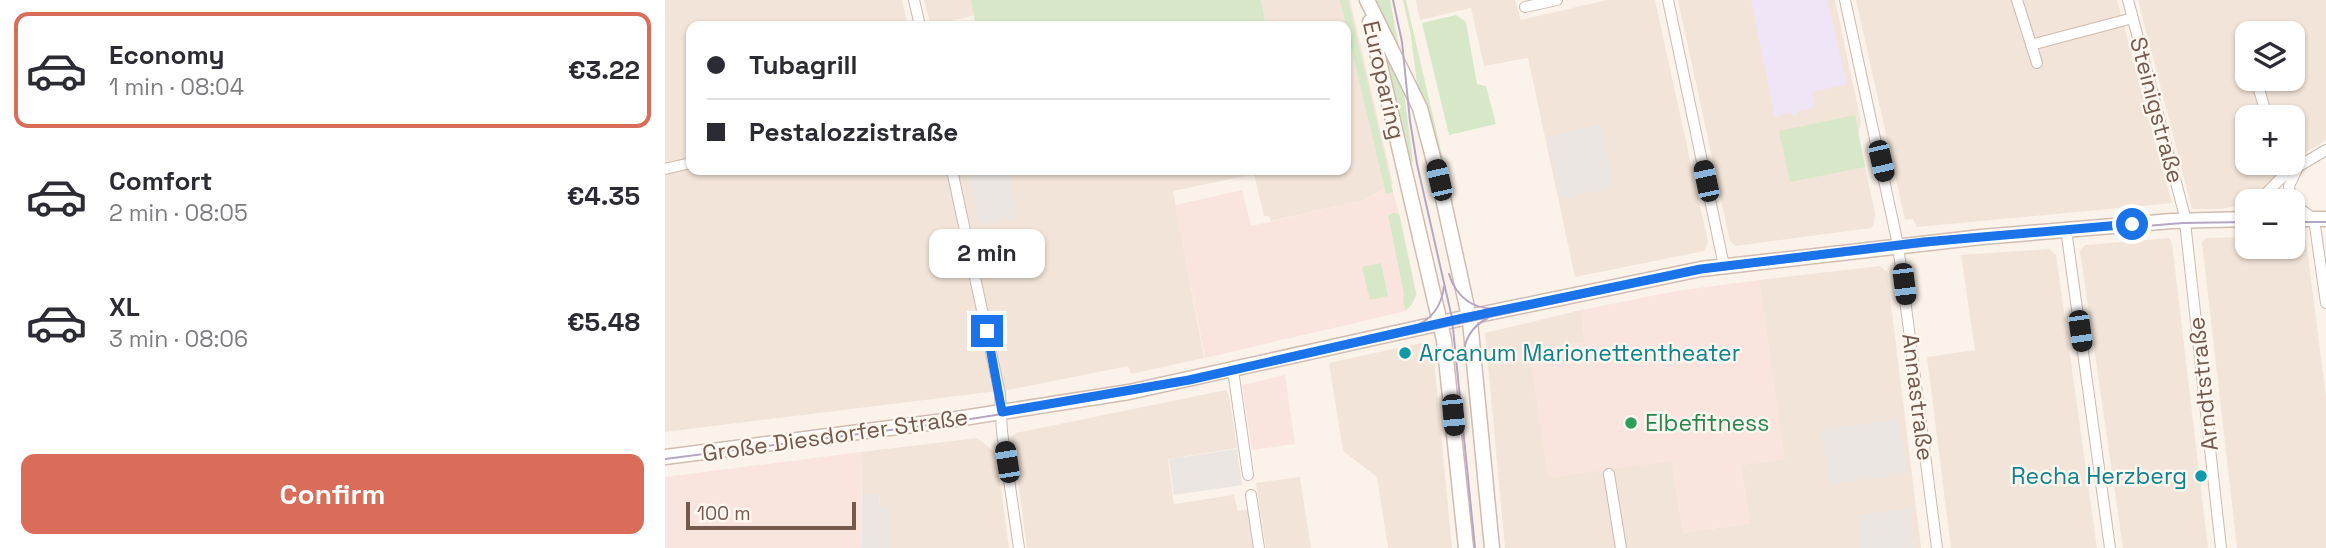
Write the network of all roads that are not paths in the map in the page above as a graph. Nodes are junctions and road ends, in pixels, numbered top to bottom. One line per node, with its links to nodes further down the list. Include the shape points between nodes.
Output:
1 (914, 0): 10 (street)
2 (1366, 0): 27 (main road, Europaring, via 1423,116); 28 (main road, Europaring)
3 (1557, 0): 8 (street)
4 (1668, 0): 25 (street)
5 (1845, 0): 24 (street, Annastraße)
6 (2017, 0): 11 (street)
7 (2128, 0): 9 (street, Steinigstraße)
8 (1525, 7)
9 (2133, 18): 11 (street); 22 (street, Steinigstraße)
10 (919, 21)
11 (2031, 45): 12 (street)
12 (2037, 63)
13 (2326, 150): 14 (street)
14 (2305, 160)
15 (686, 164): 16 (street)
16 (665, 169)
17 (953, 175): 30 (street)
18 (2284, 175): 19 (street)
19 (2271, 189)
20 (2235, 219): 22 (main road, Große Diesdorfer Straße)
21 (2320, 219): 26 (street)
22 (2185, 220): 23 (main road, Große Diesdorfer Straße); 42 (street, Arndtstraße)
23 (2066, 229): 24 (main road, Große Diesdorfer Straße); 41 (street)
24 (1898, 245): 25 (main road, Große Diesdorfer Straße); 40 (street, Annastraße)
25 (1724, 266): 27 (main road, Große Diesdorfer Straße)
26 (2326, 303)
27 (1469, 317): 28 (main road, Große Diesdorfer Straße); 38 (main road, Europaring)
28 (1440, 323): 29 (main road, Große Diesdorfer Straße); 37 (main road, Europaring)
29 (1233, 370): 30 (main road, Große Diesdorfer Straße); 33 (street)
30 (1002, 412): 31 (main road, Große Diesdorfer Straße); 35 (street)
31 (665, 457)
32 (1609, 474): 39 (street)
33 (1248, 475)
34 (1251, 495): 36 (street)
35 (1019, 548)
36 (1259, 548)
37 (1466, 548)
38 (1492, 548)
39 (1621, 548)
40 (1937, 548)
41 (2110, 548)
42 (2221, 548)

